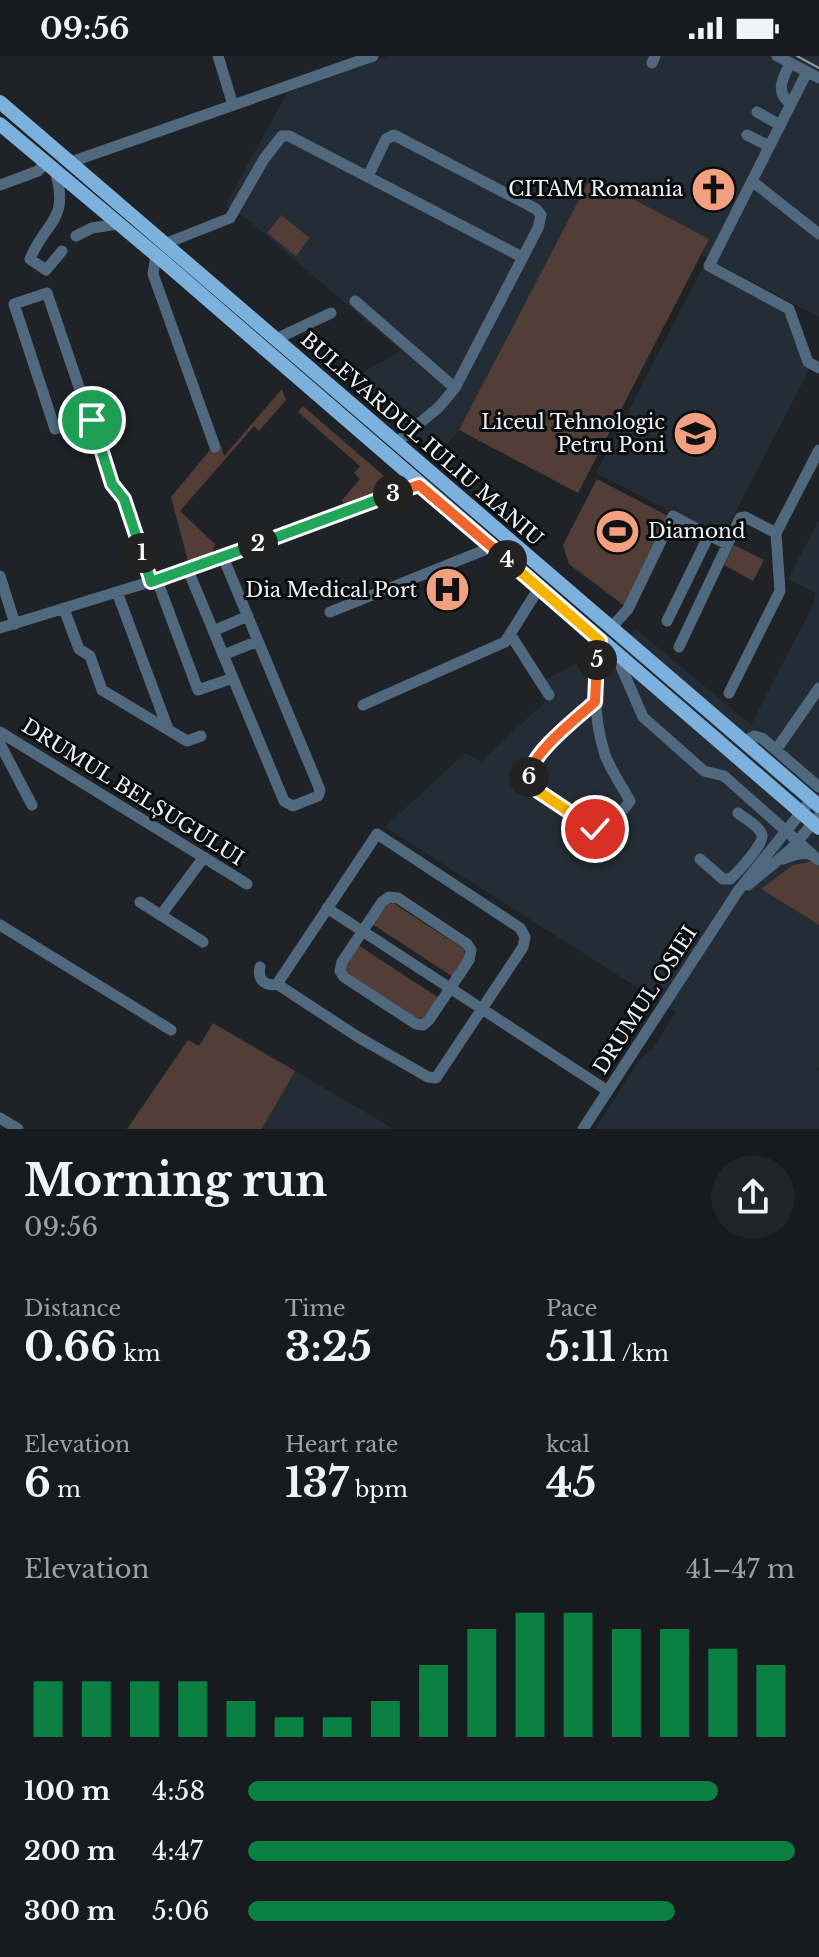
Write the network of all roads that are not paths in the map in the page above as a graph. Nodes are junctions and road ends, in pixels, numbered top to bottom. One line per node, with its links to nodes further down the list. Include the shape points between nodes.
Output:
1 (218, 56): 8 (street)
2 (373, 56): 8 (street)
3 (777, 56): 4 (street)
4 (799, 64): 5 (street); 7 (street); 7 (street, via 780,89)
5 (819, 78)
6 (0, 102): 14 (main road, BULEVARDUL IULIU MANIU)
7 (791, 104): 11 (street)
8 (233, 105): 15 (street)
9 (757, 112): 11 (street)
10 (0, 124): 16 (main road, BULEVARDUL IULIU MANIU)
11 (780, 125): 13 (street)
12 (747, 135): 13 (street)
13 (769, 146): 19 (street)
14 (56, 149): 15 (main road, BULEVARDUL IULIU MANIU); 16 (main road)
15 (71, 162): 23 (main road, BULEVARDUL IULIU MANIU)
16 (50, 166): 18 (street); 20 (main road, BULEVARDUL IULIU MANIU); 24 (street, via 60,208 30,259 46,270)
17 (368, 176): 23 (street, via 282,136 234,214); 26 (street); 26 (street, via 386,139 394,135 457,167 541,215)
18 (3, 181)
19 (752, 181): 21 (street); 30 (street, via 709,266 789,309 808,362)
20 (118, 224): 22 (street); 25 (main road, BULEVARDUL IULIU MANIU)
21 (819, 234)
22 (76, 236)
23 (167, 243): 25 (main road); 29 (main road, BULEVARDUL IULIU MANIU)
24 (62, 251)
25 (156, 255): 34 (street, via 153,274); 36 (main road, BULEVARDUL IULIU MANIU)
26 (522, 257): 31 (street)
27 (355, 301): 31 (street)
28 (331, 313): 29 (street)
29 (276, 339): 33 (main road, BULEVARDUL IULIU MANIU)
30 (819, 368)
31 (455, 388): 33 (street)
32 (90, 417): 32 (street, via 47,293 14,304 55,429); 45 (street)
33 (396, 443): 36 (main road); 54 (main road, BULEVARDUL IULIU MANIU)
34 (215, 447)
35 (819, 450): 38 (street)
36 (385, 455): 37 (main road, BULEVARDUL IULIU MANIU)
37 (419, 485): 41 (main road, BULEVARDUL IULIU MANIU); 42 (street)
38 (776, 533): 40 (street, via 742,517); 64 (street, via 780,591)
39 (709, 535): 40 (street); 51 (street); 54 (street, via 673,516 628,609)
40 (726, 544): 59 (street)
41 (492, 547): 46 (main road, BULEVARDUL IULIU MANIU); 49 (street)
42 (223, 557): 43 (street); 50 (street)
43 (188, 570): 45 (street); 55 (street)
44 (0, 576): 52 (street)
45 (154, 581): 47 (street); 62 (street, via 198,690)
46 (539, 588): 56 (street); 58 (main road, BULEVARDUL IULIU MANIU)
47 (117, 592): 48 (street); 68 (street)
48 (64, 609): 52 (street); 68 (street, via 102,690)
49 (330, 612)
50 (248, 616): 55 (street); 57 (street)
51 (667, 621)
52 (15, 624): 53 (street)
53 (0, 628)
54 (611, 628): 58 (main road); 71 (main road, BULEVARDUL IULIU MANIU)
55 (213, 631): 61 (street)
56 (510, 634): 65 (street); 67 (street, via 505,642)
57 (258, 641): 61 (street); 62 (street, via 320,790 318,796 293,806 284,801)
58 (600, 641): 60 (main road, BULEVARDUL IULIU MANIU); 66 (street)
59 (679, 647)
60 (616, 654): 77 (main road, BULEVARDUL IULIU MANIU); 81 (street, via 643,717 704,771 724,776)
61 (223, 655): 62 (street)
62 (233, 678)
63 (819, 688): 73 (street)
64 (729, 693)
65 (549, 695)
66 (595, 702): 76 (street, via 606,756 630,801); 80 (street, via 529,770 529,785)
67 (363, 705)
68 (168, 729): 70 (street, via 187,741)
69 (0, 732): 83 (street, DRUMUL BELȘUGULUI)
70 (201, 736)
71 (744, 742): 73 (street, via 759,737); 74 (main road, BULEVARDUL IULIU MANIU)
72 (0, 744): 75 (street)
73 (776, 750): 74 (street)
74 (816, 798): 77 (street, DRUMUL OSIEI)
75 (32, 805)
76 (624, 809)
77 (800, 812): 79 (main road, BULEVARDUL IULIU MANIU); 81 (street, DRUMUL OSIEI)
78 (738, 813): 85 (street, via 762,837 732,879 725,880)
79 (817, 822): 82 (street, DRUMUL OSIEI)
80 (595, 829)
81 (785, 830): 82 (street); 88 (street, DRUMUL OSIEI)
82 (797, 841): 84 (street); 86 (street, DRUMUL OSIEI)
83 (204, 857): 87 (street, DRUMUL BELȘUGULUI); 91 (street)
84 (816, 857): 86 (street, via 801,853)
85 (700, 859)
86 (778, 860): 88 (street, DRUMUL OSIEI)
87 (247, 884)
88 (738, 891): 100 (street, DRUMUL OSIEI)
89 (140, 902): 91 (street)
90 (327, 908): 93 (street); 96 (street); 98 (street, via 377,834 524,932 523,947)
91 (161, 915): 94 (street)
92 (0, 925): 99 (street)
93 (363, 931): 97 (street); 97 (street, via 385,900 398,898 469,946 470,957); 97 (street, via 342,962 341,974 416,1024 426,1023)
94 (203, 942)
95 (260, 967): 96 (street, via 262,982)
96 (277, 984): 98 (street, via 432,1079)
97 (450, 988): 98 (street)
98 (483, 1009): 100 (street)
99 (171, 1030)
100 (608, 1091): 103 (street, DRUMUL OSIEI)
101 (0, 1118): 102 (street)
102 (18, 1129)
103 (583, 1129)

